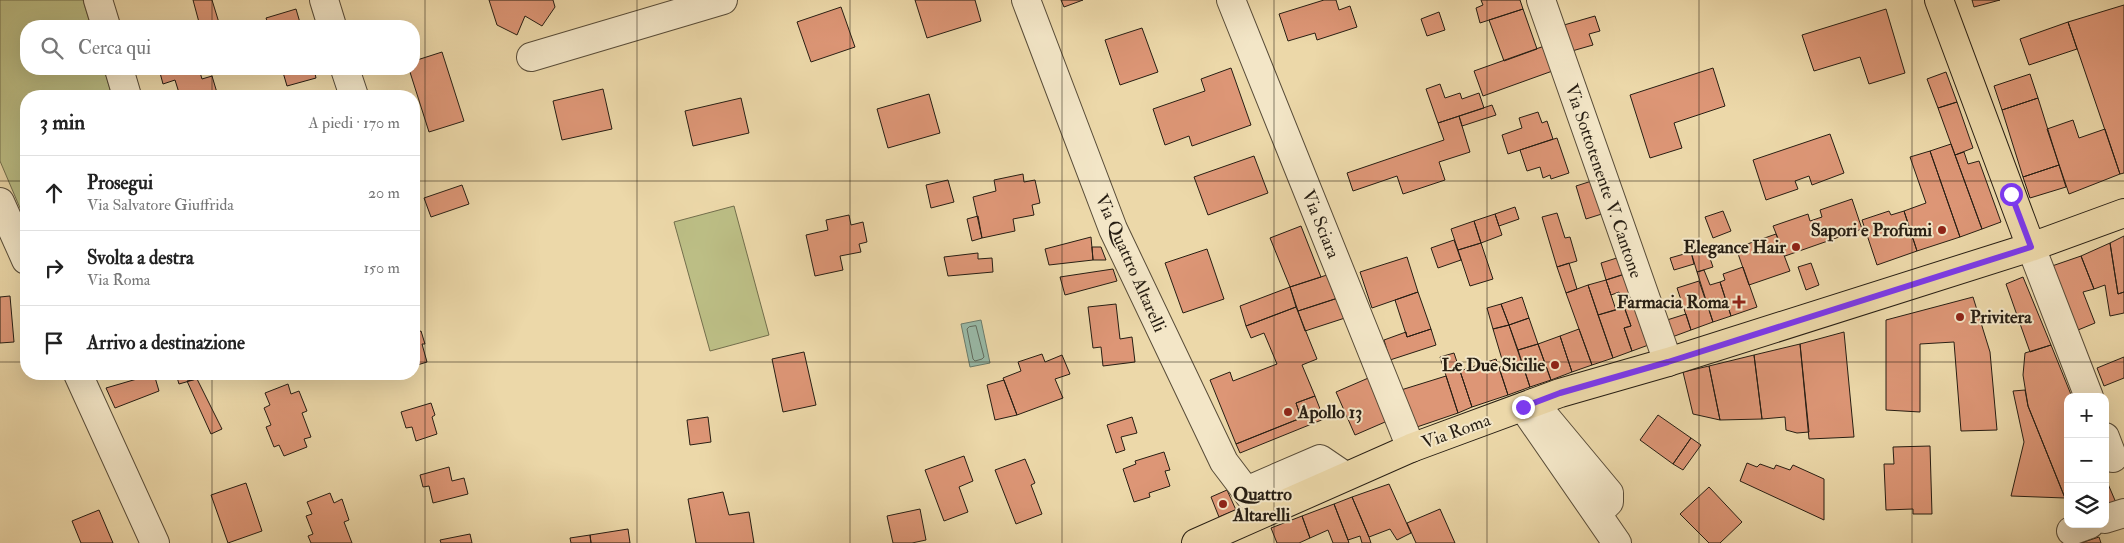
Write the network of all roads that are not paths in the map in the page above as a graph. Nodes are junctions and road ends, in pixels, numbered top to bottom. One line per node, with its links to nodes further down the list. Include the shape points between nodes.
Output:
1 (98, 0): 8 (street)
2 (324, 0): 9 (street)
3 (723, 0): 10 (street)
4 (1026, 0): 24 (street, Via Quattro Altarelli, via 1113,229 1224,462)
5 (1231, 0): 23 (street, Via Sciara)
6 (1541, 0): 19 (street, Via Sottotenente V. Cantone)
7 (1939, 0): 18 (main road)
8 (104, 20)
9 (330, 20)
10 (531, 57)
11 (121, 75): 13 (street)
12 (347, 75): 14 (street)
13 (125, 90)
14 (352, 90)
15 (0, 202): 17 (street)
16 (2124, 213): 18 (main road, Via Roma)
17 (20, 247)
18 (2031, 247): 19 (main road, Via Roma); 21 (street)
19 (1668, 362): 22 (main road, Via Roma)
20 (81, 380): 28 (street)
21 (2087, 393)
22 (1528, 405): 23 (main road, Via Roma); 30 (street, via 1608,493 1608,502 1597,514)
23 (1411, 448): 24 (main road, Via Roma, via 1345,476)
24 (1254, 502): 27 (main road, Via Roma)
25 (2124, 513): 26 (street)
26 (2109, 518)
27 (1225, 537): 29 (main road, Via Roma)
28 (155, 543)
29 (1196, 543)
30 (1617, 543)

